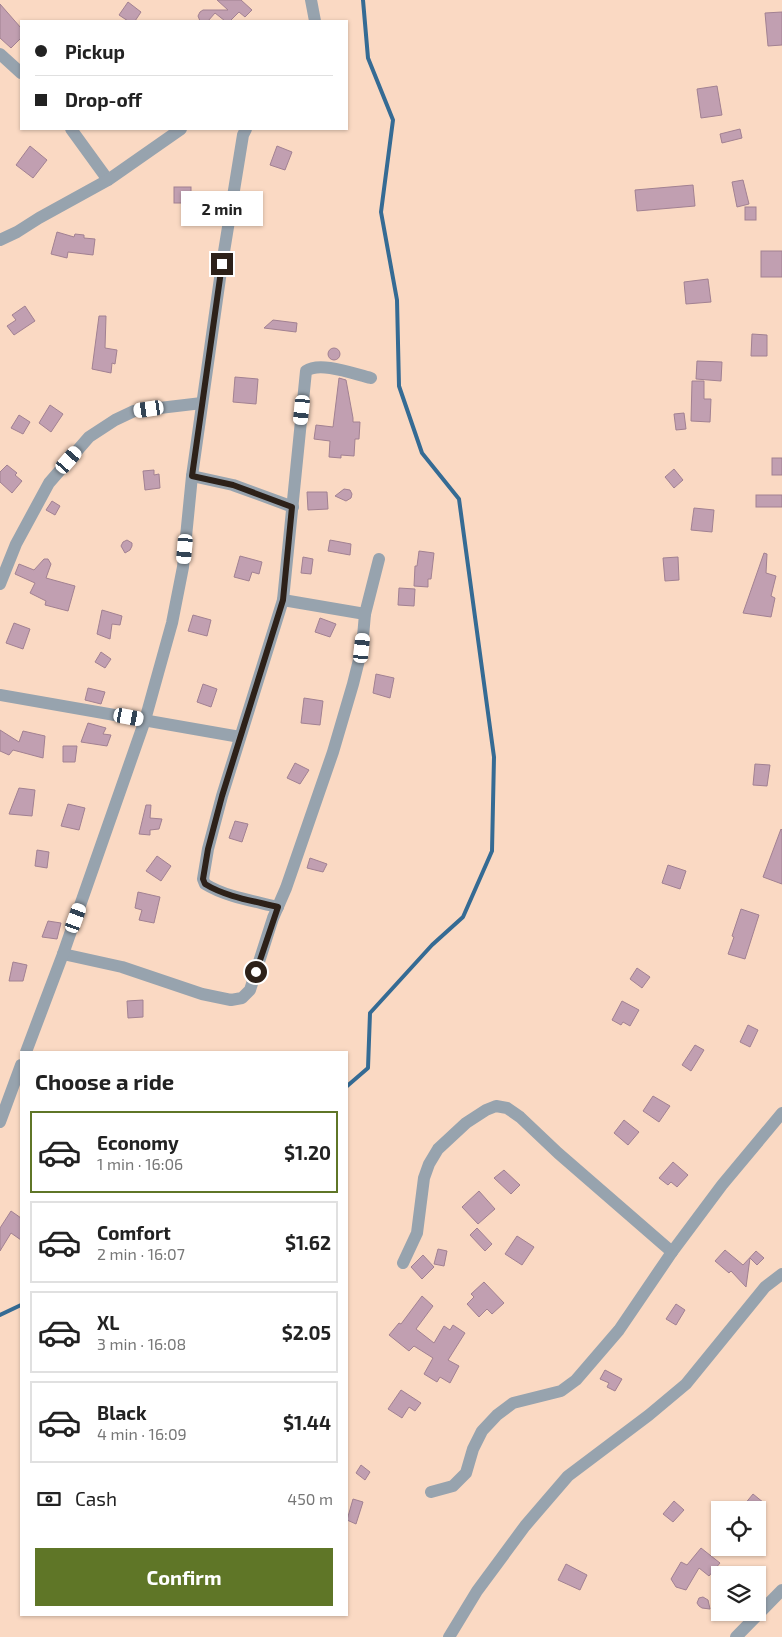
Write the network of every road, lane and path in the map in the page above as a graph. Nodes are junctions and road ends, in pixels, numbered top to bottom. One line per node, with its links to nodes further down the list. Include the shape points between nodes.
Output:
1 (311, 0): 2 (street)
2 (315, 20)
3 (0, 54): 4 (street)
4 (20, 72)
5 (72, 130): 8 (street)
6 (180, 130): 8 (street)
7 (246, 130): 11 (street)
8 (108, 180): 9 (street)
9 (0, 240)
10 (371, 378): 13 (street, via 320,366 306,371)
11 (202, 403): 12 (street); 15 (street, via 134,411 89,437 48,483 16,544)
12 (192, 476): 13 (street, via 233,485); 19 (street, via 184,567)
13 (292, 507): 16 (street)
14 (379, 559): 17 (street)
15 (0, 584)
16 (283, 600): 17 (street); 20 (street)
17 (365, 614): 21 (street, via 362,648 353,684)
18 (0, 695): 19 (street)
19 (146, 720): 20 (street); 22 (street)
20 (240, 737): 21 (street, via 208,849 203,879 210,888)
21 (278, 907): 22 (street, via 250,990 242,998 231,1000 202,994 122,967)
22 (63, 954): 23 (street)
23 (26, 1051)
24 (20, 1068): 26 (street)
25 (782, 1114): 27 (street, via 722,1185)
26 (0, 1122)
27 (672, 1252): 28 (street, via 520,1117 507,1108 496,1106 466,1123 438,1149 429,1164 424,1178 417,1233); 30 (street, via 619,1330 576,1380 562,1391 513,1402 482,1431 466,1474 453,1486)
28 (403, 1263)
29 (782, 1274): 32 (street, via 765,1287 686,1384 568,1476 477,1591)
30 (431, 1492)
31 (782, 1590): 33 (street)
32 (449, 1637)
33 (736, 1637)

